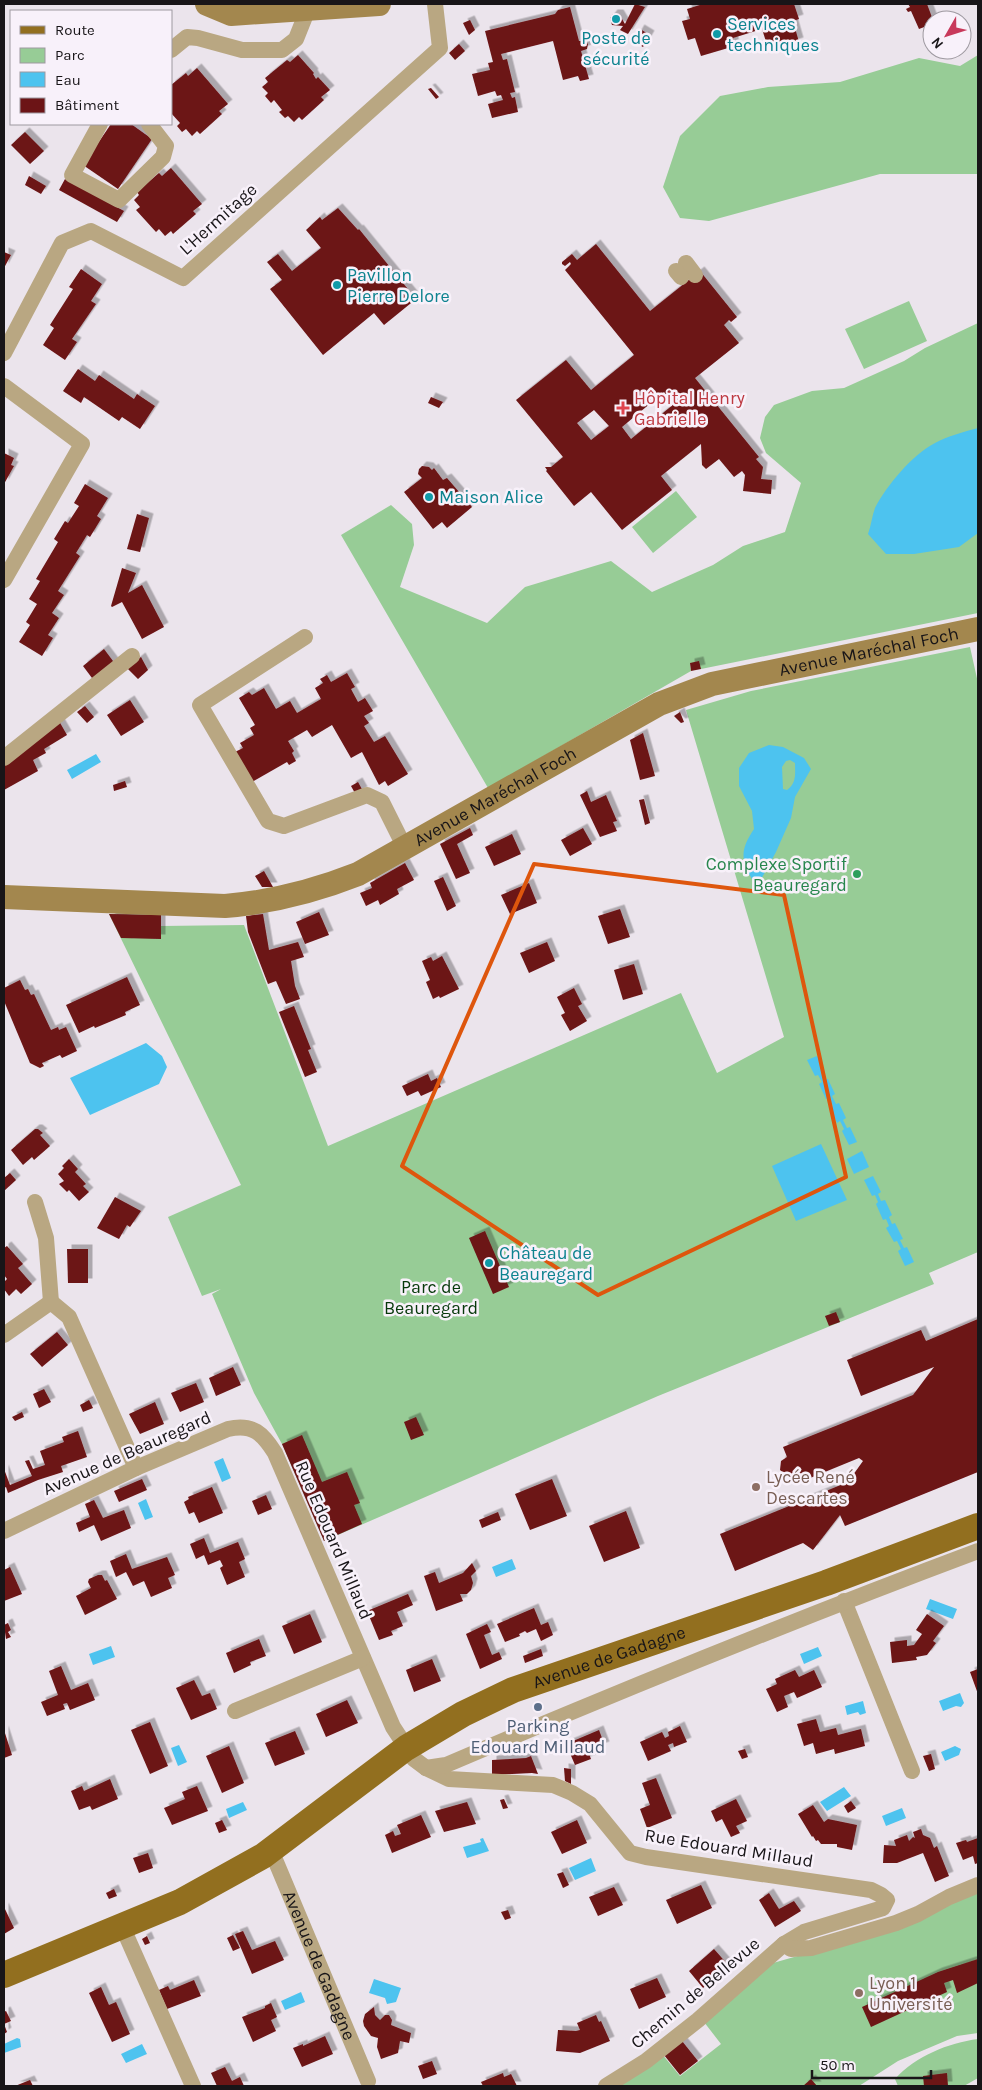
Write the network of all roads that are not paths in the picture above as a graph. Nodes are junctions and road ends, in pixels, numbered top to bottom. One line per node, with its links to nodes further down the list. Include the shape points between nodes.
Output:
1 (207, 4): 4 (main road, via 231,14)
2 (379, 4): 5 (main road)
3 (435, 4): 9 (street, L'Hermitage, via 440,48 183,278 91,231 69,240 62,243)
4 (244, 8): 5 (main road)
5 (308, 9): 6 (street, via 296,39 282,50 242,50 187,37)
6 (172, 49)
7 (99, 125): 8 (street, via 72,176 119,200 163,157 166,146)
8 (150, 125)
9 (4, 353)
10 (4, 386): 11 (street, via 82,444)
11 (4, 580)
12 (978, 629): 16 (main road, Avenue Maréchal Foch, via 712,684 659,704)
13 (305, 637): 16 (street, via 200,706 268,820 284,826 367,795 382,802)
14 (132, 656): 15 (street)
15 (4, 758)
16 (405, 848): 17 (main road, Avenue Maréchal Foch, via 358,874 321,889 256,904 225,906)
17 (4, 897)
18 (35, 1202): 19 (street, via 46,1238)
19 (51, 1302): 20 (street); 22 (street, via 69,1318)
20 (4, 1335)
21 (266, 1439): 22 (street, Avenue de Beauregard, via 253,1428 228,1428); 27 (street, Rue Edouard Millaud, via 275,1453)
22 (136, 1468): 24 (street, Avenue de Beauregard)
23 (978, 1526): 29 (main road, Avenue de Gadagne, via 826,1583 513,1690 462,1714)
24 (4, 1531)
25 (978, 1551): 26 (street)
26 (844, 1602): 30 (street, via 597,1700 446,1765); 31 (street)
27 (363, 1658): 28 (street); 29 (street, Rue Edouard Millaud, via 392,1727)
28 (235, 1711)
29 (406, 1748): 30 (street, Rue Edouard Millaud); 32 (main road, Avenue de Gadagne)
30 (426, 1768): 35 (street, Rue Edouard Millaud, via 449,1779 530,1783 559,1788 590,1804 630,1852 646,1857 871,1890 887,1900 883,1908 804,1932)
31 (912, 1771)
32 (271, 1850): 34 (main road, Avenue de Gadagne, via 180,1902); 37 (street, Avenue de Gadagne)
33 (978, 1885): 35 (street, Chemin de Bellevue, via 896,1923 811,1948 791,1949)
34 (122, 1926): 36 (main road, Avenue de Gadagne); 38 (street)
35 (784, 1944): 39 (street, Chemin de Bellevue, via 698,2020 646,2061)
36 (4, 1975)
37 (368, 2081)
38 (193, 2086)
39 (606, 2086)

